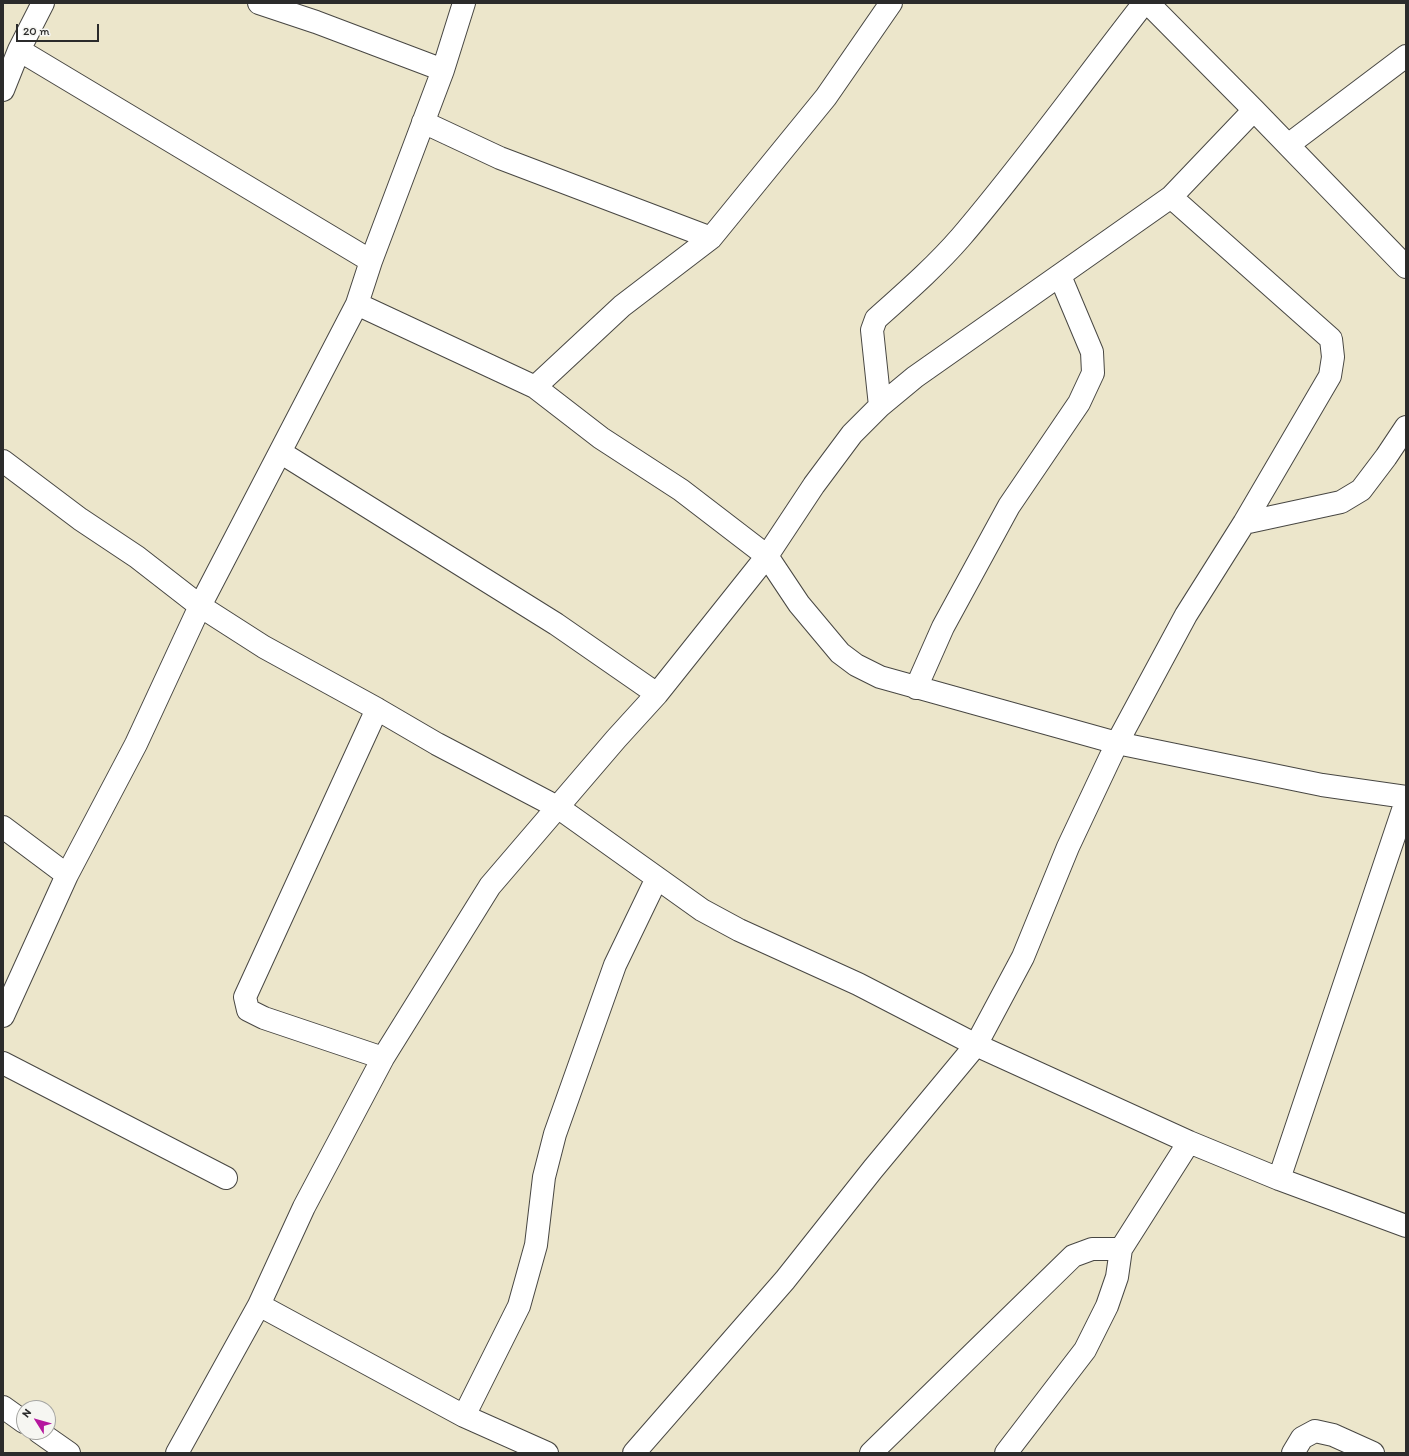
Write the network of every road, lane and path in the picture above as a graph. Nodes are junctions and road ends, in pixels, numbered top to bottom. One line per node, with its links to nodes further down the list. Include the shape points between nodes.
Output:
1 (43, 3): 7 (street)
2 (259, 3): 9 (street)
3 (464, 3): 9 (street)
4 (891, 3): 15 (street, via 826,97)
5 (1144, 3): 21 (street, via 960,237 876,319 872,330)
6 (1148, 3): 11 (street)
7 (19, 50): 10 (street); 16 (street)
8 (1406, 56): 13 (street)
9 (443, 70): 12 (street)
10 (3, 90)
11 (1254, 110): 13 (street); 14 (street)
12 (423, 122): 15 (street, via 500,158); 16 (street)
13 (1288, 145): 17 (street)
14 (1171, 197): 18 (street); 25 (street, via 1331,339 1333,357 1330,376)
15 (711, 238): 20 (street, via 622,306)
16 (371, 261): 19 (street)
17 (1406, 267)
18 (1060, 276): 21 (street, via 915,377); 28 (street, via 1092,352 1093,373 1079,403 1009,506 943,627)
19 (357, 304): 20 (street); 23 (street)
20 (535, 387): 26 (street, via 601,438 681,490)
21 (880, 406): 26 (street, via 852,434 814,485)
22 (1406, 427): 25 (street, via 1361,490 1341,502)
23 (280, 452): 27 (street); 29 (street, via 556,624)
24 (3, 461): 27 (street)
25 (1244, 523): 31 (street, via 1186,615)
26 (767, 556): 28 (street, via 799,604 840,653 856,665 880,677); 29 (street)
27 (200, 606): 30 (street, via 264,647); 36 (street, via 136,744)
28 (916, 688): 31 (street)
29 (657, 694): 34 (street)
30 (378, 709): 34 (street, via 437,744); 40 (street, via 245,997 248,1010 264,1018)
31 (1116, 743): 32 (street, via 1322,785); 39 (street, via 1068,847 1024,957)
32 (1406, 797)
33 (1406, 801): 44 (street)
34 (559, 808): 37 (street); 40 (street, via 490,886)
35 (3, 826): 36 (street)
36 (67, 875): 38 (street)
37 (657, 878): 39 (street, via 702,910 738,930 858,984); 50 (street, via 615,965 555,1134 544,1177 536,1245 519,1306)
38 (3, 1016)
39 (976, 1045): 42 (street); 52 (street)
40 (383, 1058): 47 (street, via 304,1207)
41 (3, 1063): 43 (street)
42 (1189, 1142): 44 (street); 46 (street)
43 (226, 1178)
44 (1279, 1179): 45 (street)
45 (1406, 1226)
46 (1121, 1249): 56 (street, via 1092,1249 1073,1256); 57 (street, via 1117,1278 1107,1306 1085,1350)
47 (259, 1305): 50 (street); 54 (street)
48 (3, 1407): 49 (street)
49 (16, 1416)
50 (464, 1416): 55 (street)
51 (50, 1440): 53 (street)
52 (644, 1450)
53 (69, 1453)
54 (177, 1453)
55 (547, 1453)
56 (871, 1453)
57 (1006, 1453)
58 (1293, 1453): 59 (street, via 1302,1438 1316,1431 1334,1435)
59 (1373, 1453)

